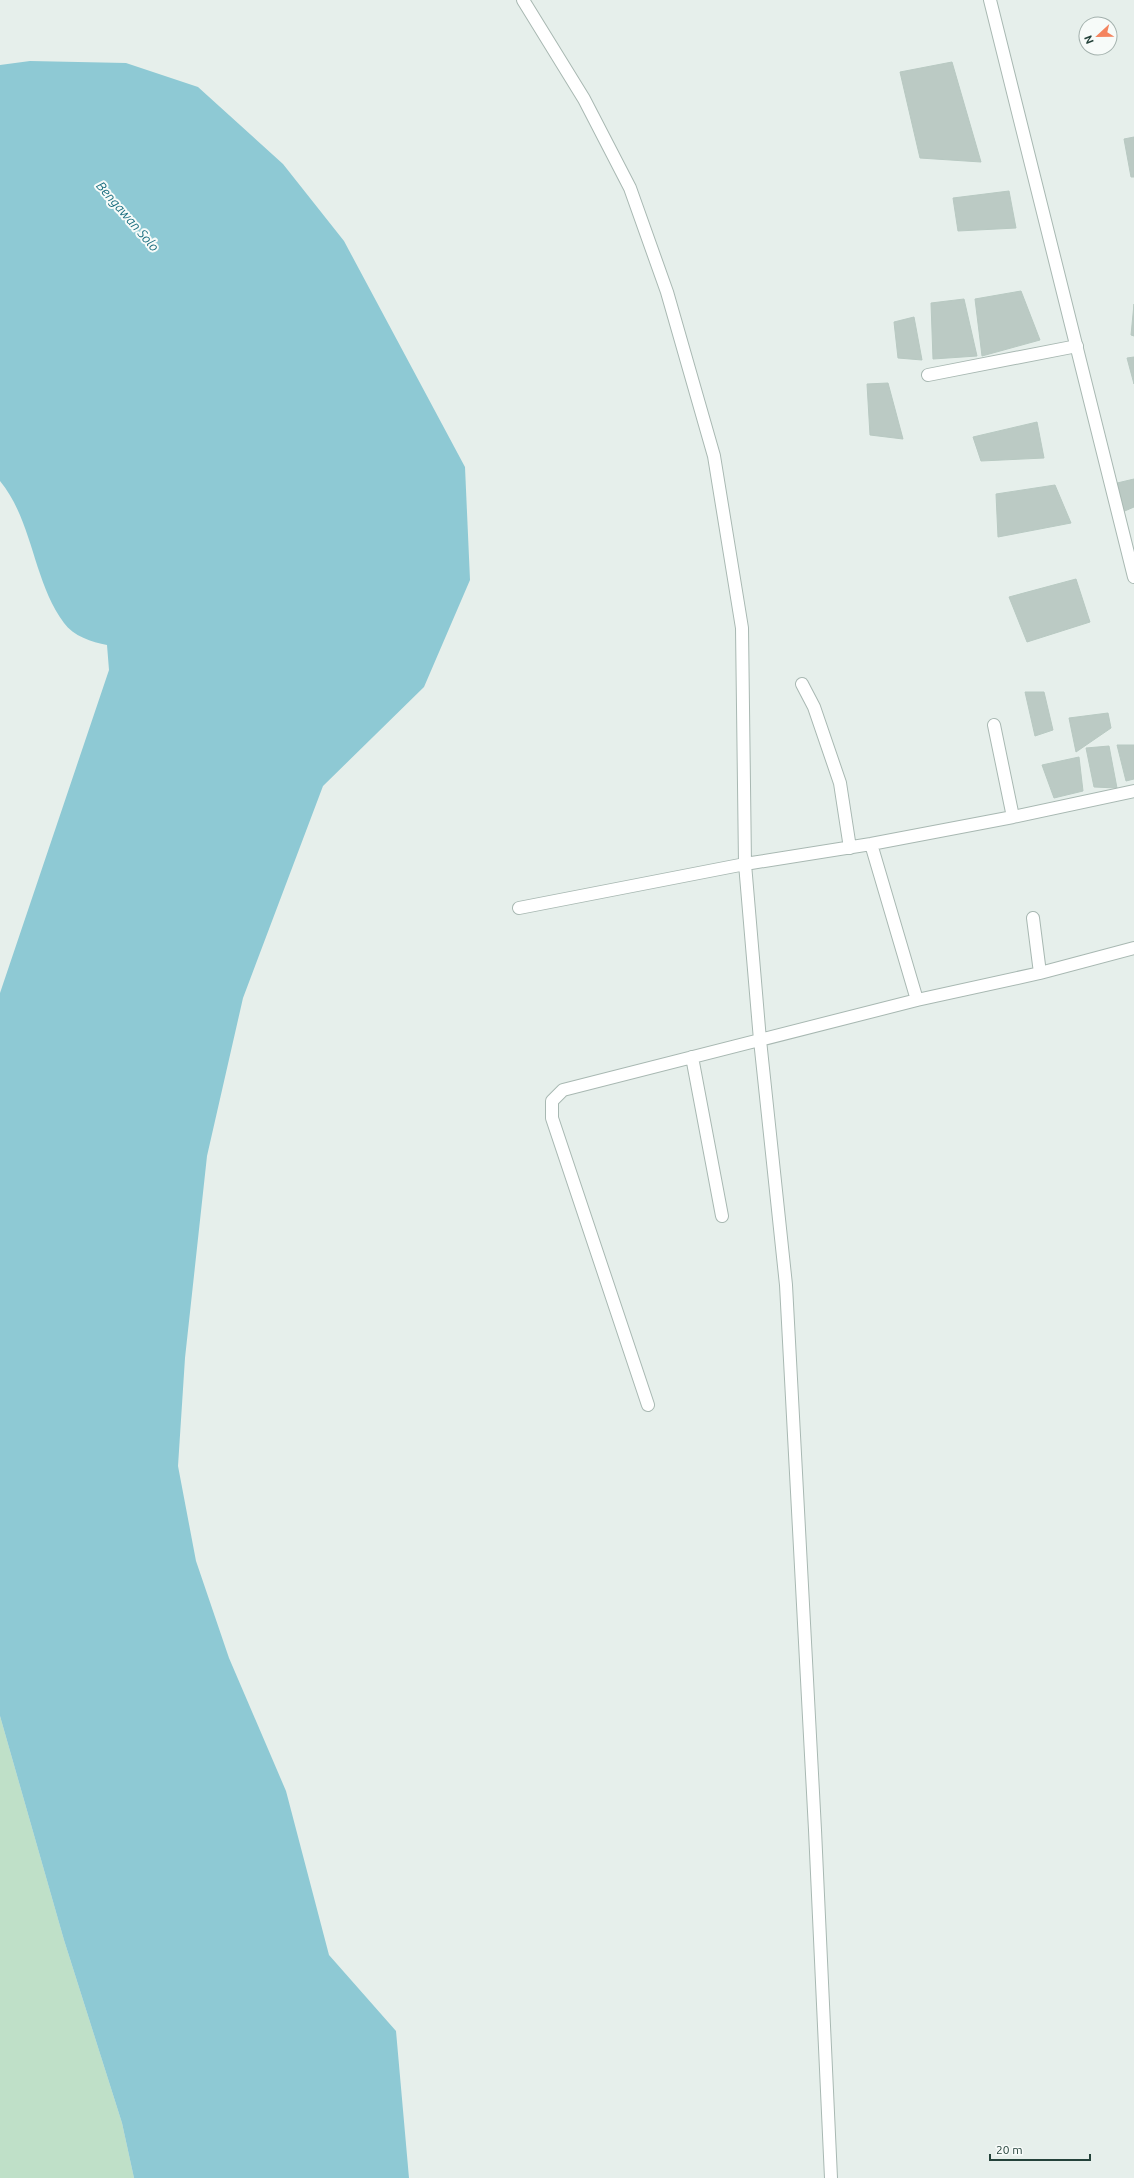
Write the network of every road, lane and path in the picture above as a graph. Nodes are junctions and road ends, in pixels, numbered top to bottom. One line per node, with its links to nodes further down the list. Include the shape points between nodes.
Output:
1 (523, 0): 12 (street, via 584,99 630,188 667,292 714,456 742,628)
2 (990, 0): 3 (street)
3 (1077, 346): 4 (street); 5 (street)
4 (928, 375)
5 (1134, 577)
6 (802, 684): 11 (street, via 814,707 840,783)
7 (994, 725): 9 (street)
8 (1134, 791): 9 (street)
9 (1012, 817): 10 (street)
10 (871, 844): 11 (street); 17 (street)
11 (850, 848): 12 (street)
12 (745, 864): 13 (street); 18 (street)
13 (519, 908)
14 (1033, 918): 16 (street)
15 (1134, 948): 16 (street)
16 (1040, 973): 17 (street)
17 (916, 1000): 18 (street)
18 (760, 1040): 19 (street); 22 (street, via 786,1285)
19 (692, 1057): 20 (street); 21 (street, via 563,1090 552,1101 552,1118)
20 (722, 1216)
21 (648, 1405)
22 (831, 2178)

